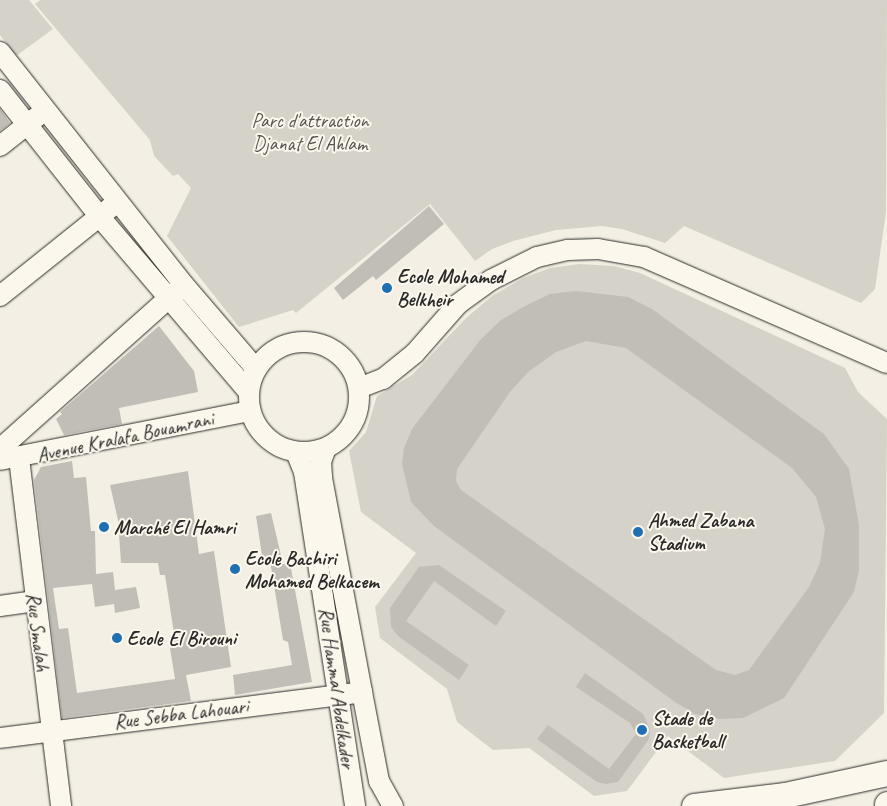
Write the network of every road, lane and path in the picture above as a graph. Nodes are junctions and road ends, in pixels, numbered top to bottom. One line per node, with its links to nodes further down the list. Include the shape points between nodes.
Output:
1 (0, 52): 3 (street)
2 (0, 90): 4 (street)
3 (45, 110): 4 (street); 6 (street)
4 (28, 125): 5 (street); 7 (street)
5 (0, 146)
6 (117, 202): 7 (street); 8 (street)
7 (99, 216): 9 (street); 10 (street)
8 (184, 285): 10 (street); 12 (street)
9 (0, 296)
10 (168, 299): 14 (street); 16 (street)
11 (887, 363): 13 (street, via 644,257 598,249 568,250 537,257 491,280 458,304 415,353 383,378)
12 (256, 369): 13 (street, via 274,350 299,341 317,342 335,350 351,366); 14 (street)
13 (359, 388): 15 (street, via 357,414 342,438)
14 (249, 401): 17 (street, via 260,432 275,445); 18 (street, Avenue Kralafa Bouamrani)
15 (326, 448): 17 (street); 21 (street, via 322,478)
16 (0, 449)
17 (296, 452): 22 (street, Rue Hammal Abdelkader, via 304,472)
18 (10, 459): 19 (street, Rue Smalah)
19 (34, 601): 20 (street); 23 (street, Rue Smalah)
20 (0, 606)
21 (362, 692): 22 (street, Rue Sebba Lahouari); 26 (street)
22 (339, 693): 23 (street, Rue Sebba Lahouari); 28 (street, Rue Hammal Abdelkader)
23 (52, 730): 24 (street, Rue Sebba Lahouari); 27 (street, Rue Smalah)
24 (0, 738)
25 (887, 773): 31 (main road, via 785,795)
26 (379, 781): 29 (street); 30 (street)
27 (61, 806)
28 (355, 806)
29 (383, 806)
30 (393, 806)
31 (694, 806)

